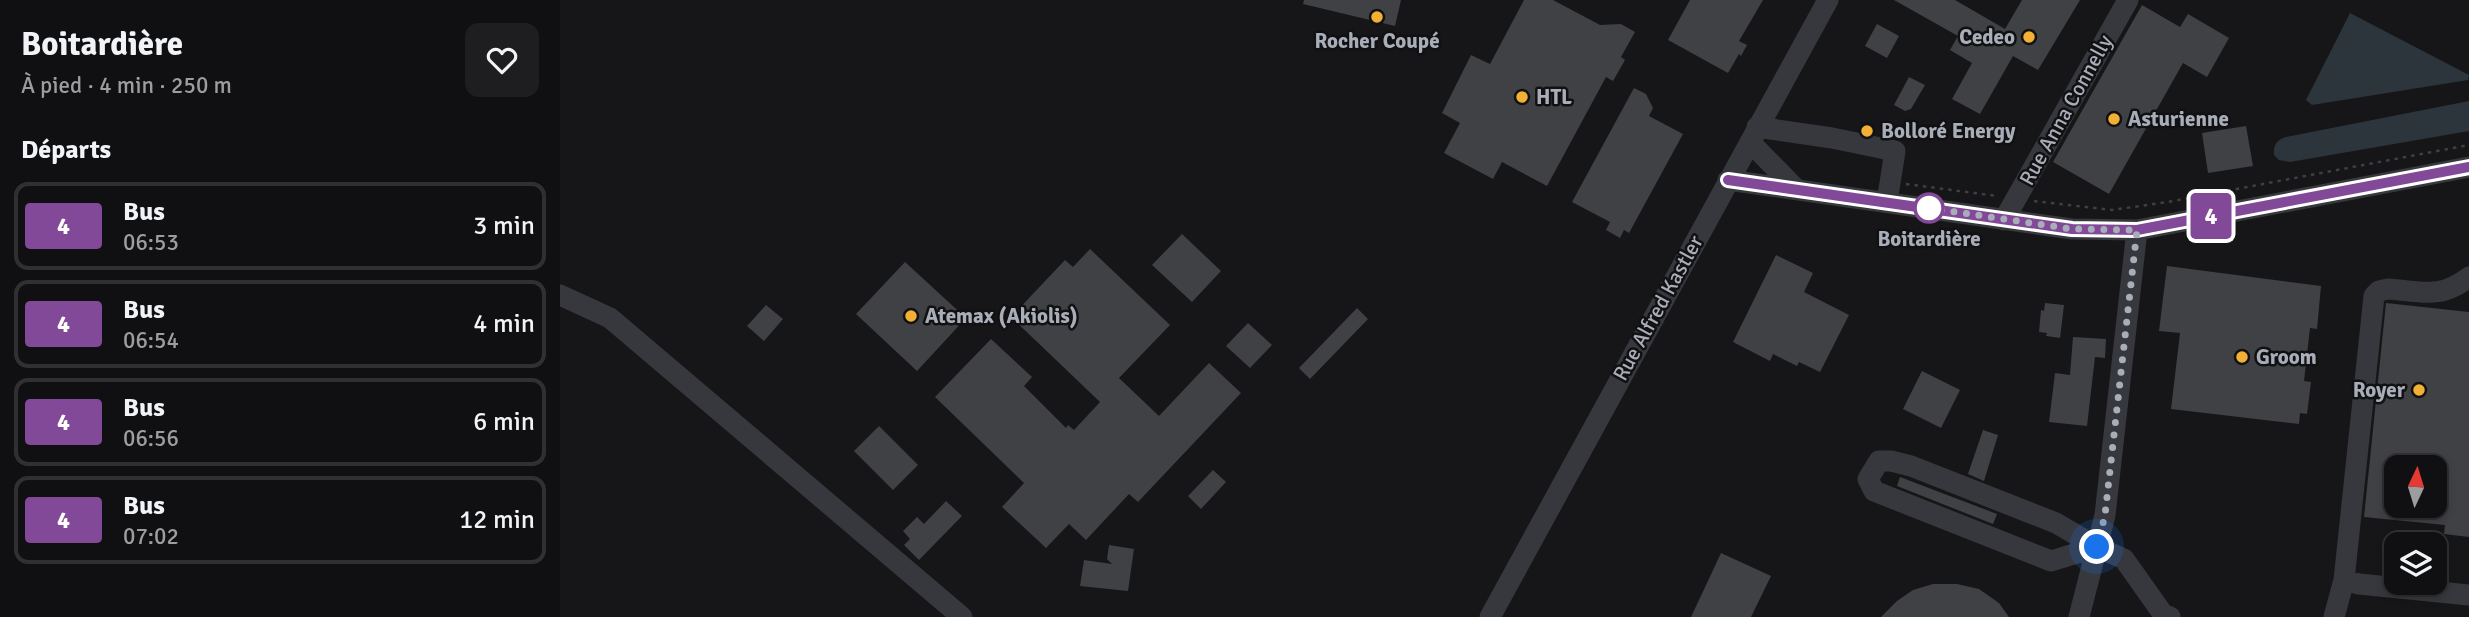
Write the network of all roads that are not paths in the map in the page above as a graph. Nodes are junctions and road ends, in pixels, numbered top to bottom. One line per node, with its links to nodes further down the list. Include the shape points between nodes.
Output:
1 (1828, 0): 3 (street, Rue Alfred Kastler)
2 (2128, 0): 8 (street, Rue Anna Connelly)
3 (1754, 134): 5 (street, Rue Alfred Kastler); 6 (street); 7 (street, via 1832,138 1895,151)
4 (2469, 167): 9 (street, via 2171,212)
5 (1728, 180): 6 (street); 16 (street, Rue Alfred Kastler)
6 (1796, 189): 7 (street)
7 (1888, 192): 8 (street)
8 (2004, 220): 9 (street, via 2072,229)
9 (2137, 230): 12 (street, via 2105,515)
10 (2469, 277): 13 (street, via 2442,293 2388,289 2374,296)
11 (560, 295): 15 (street, via 610,318)
12 (2097, 547): 12 (street, via 2056,523 1912,466 1879,461 1868,479 1874,491 2051,561); 17 (street); 18 (street, via 2124,559 2163,614)
13 (2344, 580): 14 (street); 19 (street)
14 (2469, 595)
15 (962, 617)
16 (1490, 617)
17 (2079, 617)
18 (2170, 617)
19 (2334, 617)

